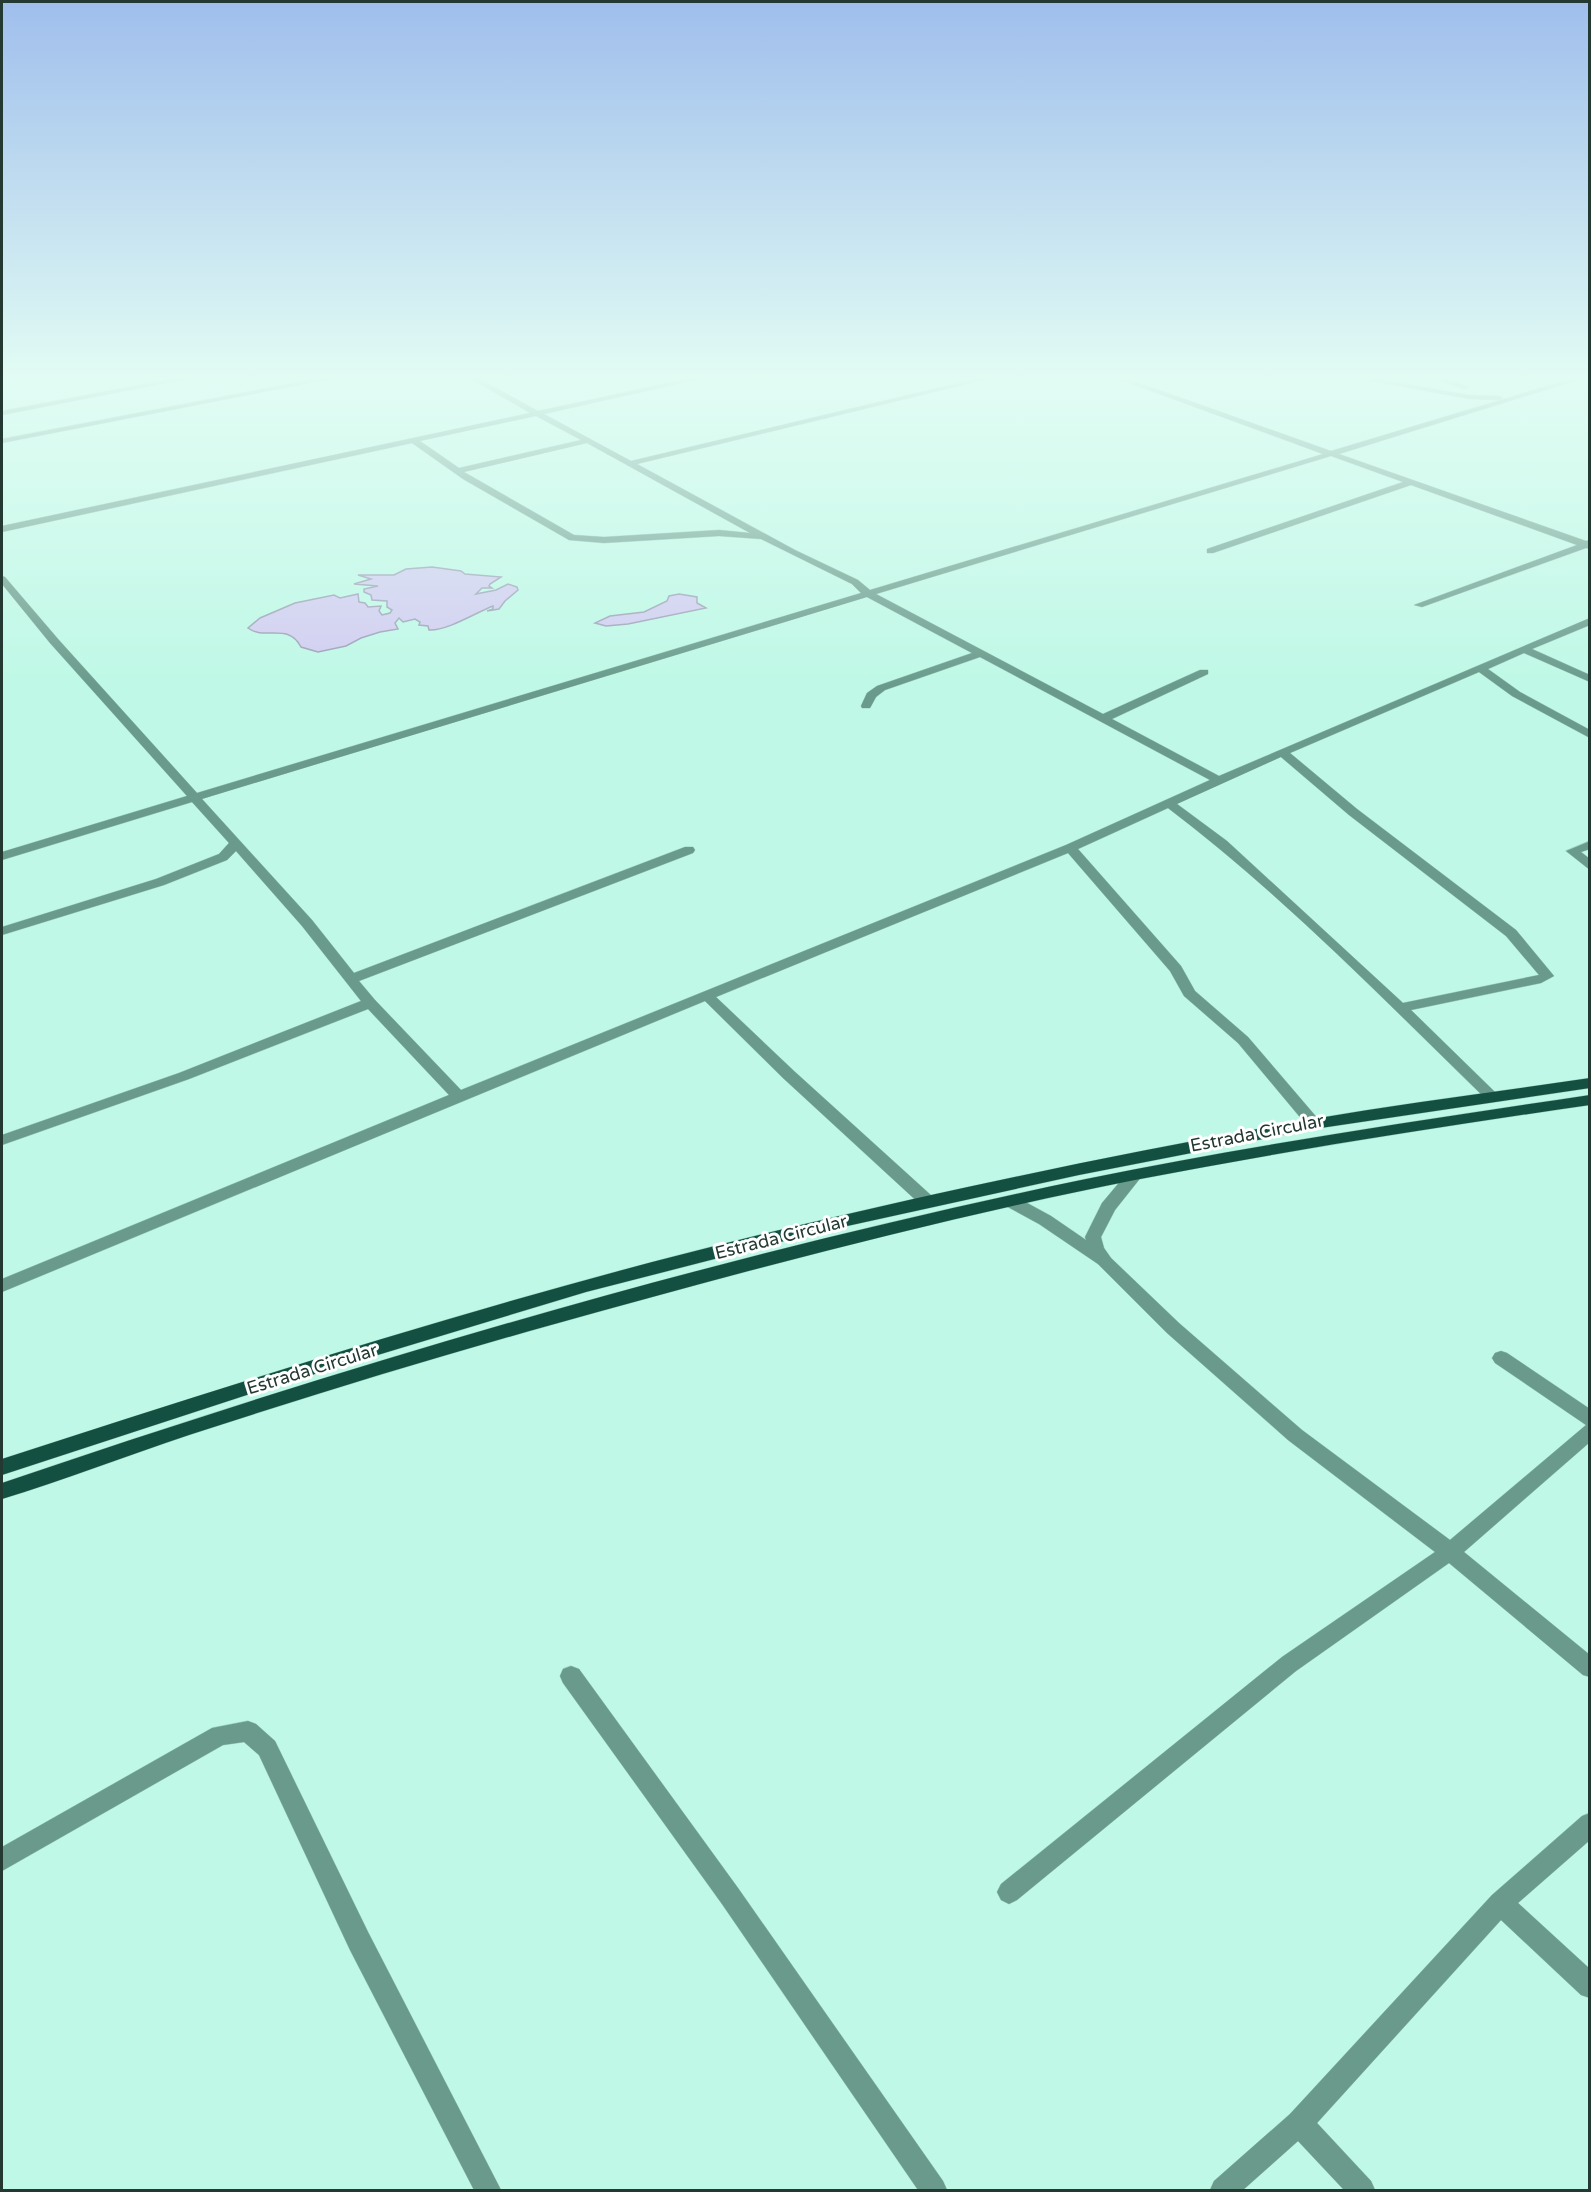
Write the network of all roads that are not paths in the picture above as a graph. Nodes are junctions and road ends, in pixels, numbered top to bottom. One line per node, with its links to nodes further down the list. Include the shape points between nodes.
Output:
1 (222, 481): 6 (street)
2 (475, 481): 7 (street, via 572,538 604,540 719,533)
3 (665, 481): 7 (street)
4 (1238, 481): 11 (street)
5 (1412, 482): 8 (street); 9 (street)
6 (2, 529)
7 (763, 536): 11 (street, via 855,582)
8 (1588, 544): 12 (street)
9 (1210, 551)
10 (2, 579): 24 (street)
11 (868, 594): 15 (street); 24 (street)
12 (1419, 605)
13 (1590, 621): 14 (street)
14 (1523, 649): 16 (street); 18 (street)
15 (980, 654): 19 (street, via 881,688 871,694); 20 (street)
16 (1480, 668): 21 (street, via 1516,694); 22 (street)
17 (1204, 672): 20 (street)
18 (1590, 679)
19 (866, 706)
20 (1102, 719): 23 (street)
21 (1590, 735)
22 (1283, 753): 23 (street); 38 (street, via 1511,933 1547,976)
23 (1219, 780): 26 (street)
24 (194, 796): 25 (street); 27 (street)
25 (176, 803): 27 (street); 32 (street)
26 (1168, 803): 30 (street); 38 (street, via 1223,844)
27 (203, 806): 28 (street)
28 (236, 843): 34 (street, via 223,857 160,882); 35 (street, via 307,922)
29 (1590, 845): 33 (street, via 1572,851)
30 (1070, 848): 36 (street); 43 (street, via 1176,969 1189,993 1243,1040)
31 (689, 850): 35 (street)
32 (2, 856)
33 (1590, 866)
34 (2, 930)
35 (351, 980): 37 (street)
36 (707, 996): 40 (street); 46 (street, via 807,1094)
37 (370, 1003): 40 (street); 44 (street, via 184,1076)
38 (1402, 1008): 41 (street)
39 (1590, 1083): 41 (main road, Estrada Circular)
40 (459, 1096): 49 (street)
41 (1492, 1097): 43 (main road, Estrada Circular)
42 (1590, 1100): 45 (main road, Estrada Circular, via 1356,1134)
43 (1314, 1124): 46 (main road, Estrada Circular)
44 (2, 1140)
45 (1134, 1176): 47 (main road, Estrada Circular); 48 (street, via 1108,1207 1093,1237)
46 (927, 1202): 53 (main road, Estrada Circular, via 586,1286 260,1383)
47 (1012, 1202): 48 (street, via 1046,1220); 54 (main road, Estrada Circular, via 589,1306 267,1402)
48 (1105, 1262): 55 (street, via 1294,1435)
49 (2, 1286)
50 (1501, 1358): 51 (street)
51 (1590, 1419)
52 (1590, 1431): 55 (street)
53 (2, 1467)
54 (2, 1491)
55 (1450, 1552): 56 (street); 60 (street, via 1288,1664)
56 (1590, 1668)
57 (571, 1676): 65 (street)
58 (1590, 1824): 61 (street)
59 (2, 1860): 64 (street, via 220,1735 248,1731 267,1748 358,1941)
60 (1009, 1892)
61 (1500, 1903): 62 (street); 63 (street)
62 (1590, 1986)
63 (1299, 2123): 66 (street); 67 (street)
64 (488, 2190)
65 (934, 2190)
66 (1223, 2190)
67 (1362, 2190)

